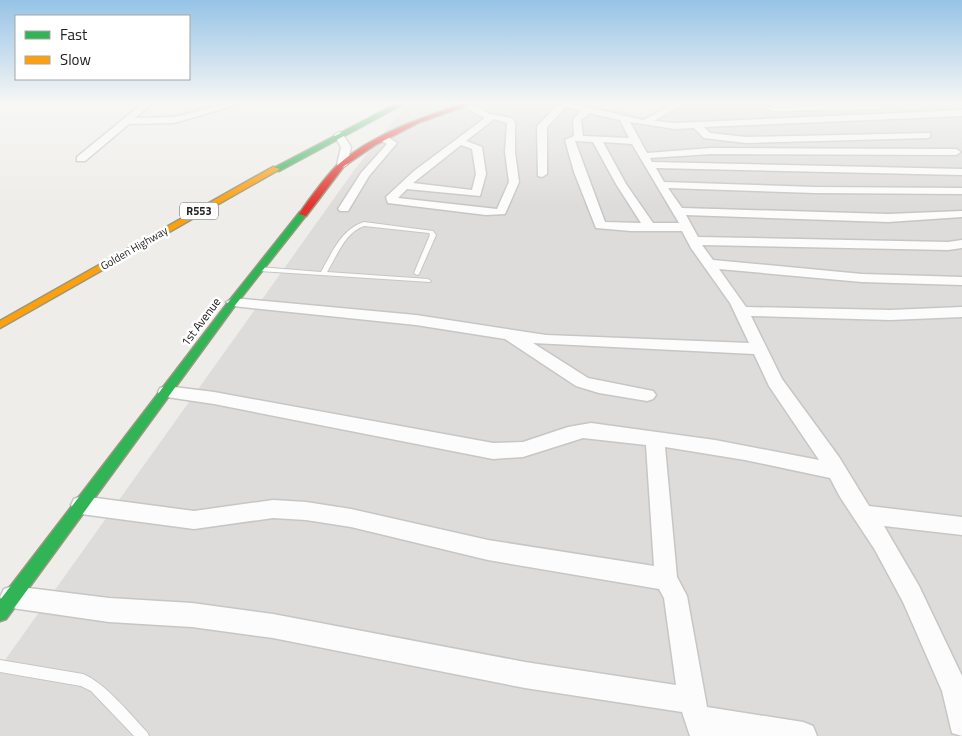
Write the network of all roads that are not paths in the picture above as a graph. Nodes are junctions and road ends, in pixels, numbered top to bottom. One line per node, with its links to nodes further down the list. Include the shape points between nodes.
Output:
1 (107, 137): 19 (street)
2 (324, 137): 40 (main road, Golden Highway / R553)
3 (335, 137): 41 (main road, Golden Highway / R553, via 148,239)
4 (340, 137): 20 (street, via 346,147)
5 (388, 137): 14 (main road, 1st Avenue)
6 (466, 137): 16 (street)
7 (511, 137): 23 (street, via 514,182 501,212 392,201)
8 (542, 137): 22 (street)
9 (633, 137): 18 (street)
10 (721, 137): 11 (street, via 746,140)
11 (866, 137)
12 (930, 137): 17 (street)
13 (579, 138): 15 (street); 28 (street, via 570,140 573,156 600,225)
14 (385, 139): 20 (main road, 1st Avenue); 26 (street, via 391,145 365,175)
15 (597, 140): 18 (street); 28 (street)
16 (459, 142): 23 (street); 23 (street, via 478,147 481,174 476,194)
17 (957, 151): 18 (street)
18 (643, 154): 21 (street, via 808,170); 24 (street)
19 (81, 160)
20 (342, 165): 32 (main road, 1st Avenue)
21 (962, 172)
22 (542, 174)
23 (404, 185)
24 (660, 185): 25 (street); 29 (street)
25 (962, 192)
26 (344, 209)
27 (962, 214): 29 (street, via 888,218 710,211)
28 (649, 227): 29 (street)
29 (687, 227): 30 (street, via 948,246); 31 (street)
30 (962, 244)
31 (709, 264): 36 (street, via 862,278); 38 (street)
32 (259, 269): 34 (lane); 37 (main road, 1st Avenue)
33 (417, 272): 34 (lane, via 433,235 431,232 364,224 350,230)
34 (323, 274): 35 (lane)
35 (428, 281)
36 (962, 281)
37 (233, 302): 42 (street, via 416,320); 44 (main road, 1st Avenue)
38 (742, 311): 39 (street, via 890,315); 43 (street)
39 (962, 312)
40 (0, 316)
41 (0, 325)
42 (510, 334): 43 (street, via 546,340); 45 (street, via 587,384)
43 (758, 349): 47 (street, via 775,382)
44 (166, 392): 46 (street, via 493,451 530,448 581,430); 48 (main road, 1st Avenue)
45 (647, 395)
46 (655, 439): 47 (street, via 774,456); 51 (street)
47 (837, 472): 49 (street)
48 (81, 505): 51 (street, via 194,520 268,510 310,512 464,545); 52 (main road, 1st Avenue)
49 (864, 515): 50 (street); 55 (street, via 911,594 955,690)
50 (962, 526)
51 (666, 579): 54 (street, via 677,604)
52 (6, 605): 54 (street, via 192,615 273,626 525,675)
53 (0, 666): 56 (lane, via 83,680 95,687)
54 (698, 718): 57 (street)
55 (962, 723)
56 (143, 736)
57 (803, 736)

